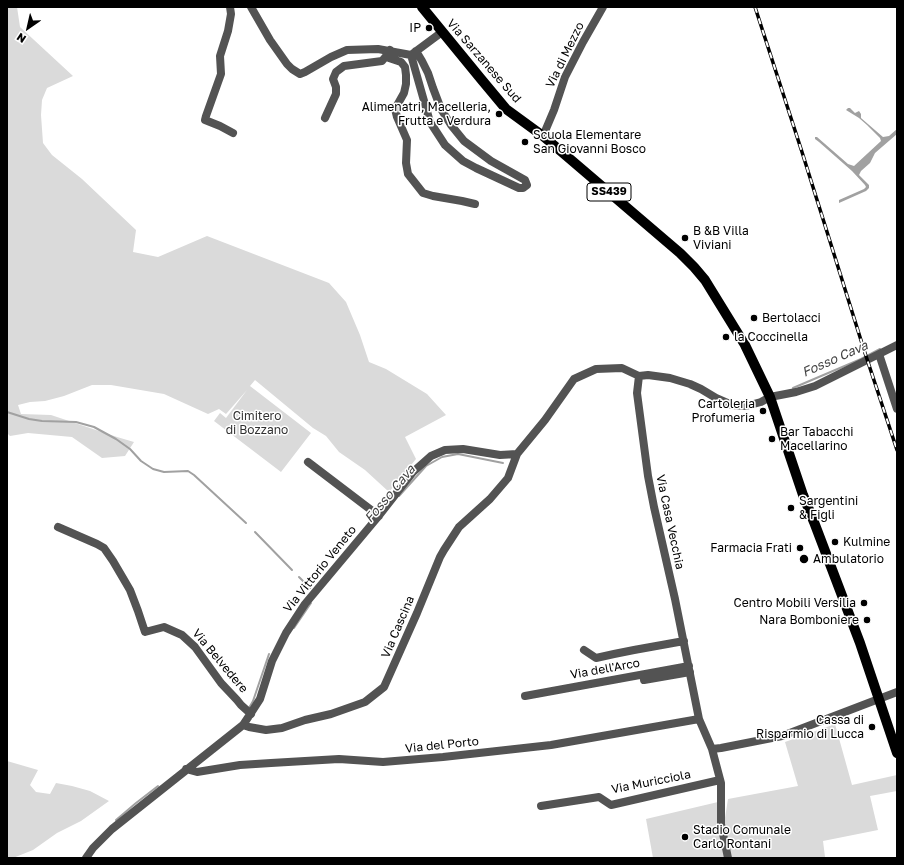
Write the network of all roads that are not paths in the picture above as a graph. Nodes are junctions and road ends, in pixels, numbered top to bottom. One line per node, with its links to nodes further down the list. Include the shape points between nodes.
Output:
1 (230, 7): 9 (street, via 228,31 220,56 221,74 206,120)
2 (251, 7): 6 (street, via 287,64 300,74 347,50 378,49)
3 (422, 7): 5 (main road, Via Sarzanese Sud / SS439)
4 (603, 7): 10 (street, Via di Mezzo, via 565,77)
5 (442, 32): 7 (street); 10 (main road, Via Sarzanese Sud / SS439, via 506,108)
6 (389, 53): 7 (street); 8 (street, via 382,61 344,66 336,72 333,79 336,94); 11 (street, via 389,58 401,62 406,75 404,92 396,109 407,140 408,174 423,193)
7 (413, 53): 7 (street, via 422,61 441,109 464,141 491,161 525,180 527,186 519,188 476,168 462,161 445,145 430,122)
8 (325, 118)
9 (233, 133)
10 (543, 136): 15 (main road, Via Sarzanese Sud / SS439, via 694,266 739,335)
11 (474, 204)
12 (897, 345): 13 (street)
13 (881, 353): 15 (street, via 815,386); 16 (street)
14 (639, 376): 15 (street, via 670,378 690,384 732,405 746,406); 17 (street, via 622,368 596,369 574,379); 21 (street, Via Casa Vecchia, via 637,393 648,476)
15 (770, 397): 27 (main road, Via Sarzanese Sud / SS439)
16 (897, 409)
17 (517, 454): 19 (street, Via Vittorio Veneto, via 500,455 463,449 445,450 431,456 413,472); 30 (street, Via Cascina, via 508,478 490,499 459,527 440,557 384,687 365,702 282,728 266,730)
18 (308, 462): 19 (street)
19 (379, 516): 28 (street, Via Vittorio Veneto, via 305,604 286,633 272,661 260,699)
20 (58, 528): 28 (street, Via Belvedere, via 104,548 130,590 144,632 164,627 182,635 195,647 221,683)
21 (684, 641): 22 (street, via 596,658); 23 (street, Via Casa Vecchia)
22 (584, 650)
23 (689, 669): 24 (street); 26 (street, Via dell'Arco); 29 (street, Via Casa Vecchia)
24 (614, 684)
25 (897, 692): 27 (street)
26 (525, 696)
27 (878, 699): 31 (street, via 782,736); 32 (main road, Via Sarzanese Sud / SS439)
28 (251, 714): 30 (street, Via Vittorio Veneto)
29 (699, 719): 31 (street, Via Casa Vecchia); 33 (street, Via del Porto, via 550,745 438,757 383,762 339,759 302,761 240,765 197,772)
30 (243, 725): 33 (street, Via Vittorio Veneto)
31 (712, 749): 34 (street, Via Casa Vecchia)
32 (897, 753)
33 (186, 769): 36 (street, Via Vittorio Veneto, via 112,829)
34 (720, 780): 35 (street, Via Muricciola, via 611,805 599,797); 37 (street, Via Casa Vecchia, via 721,824)
35 (541, 806)
36 (86, 858)
37 (728, 858)

